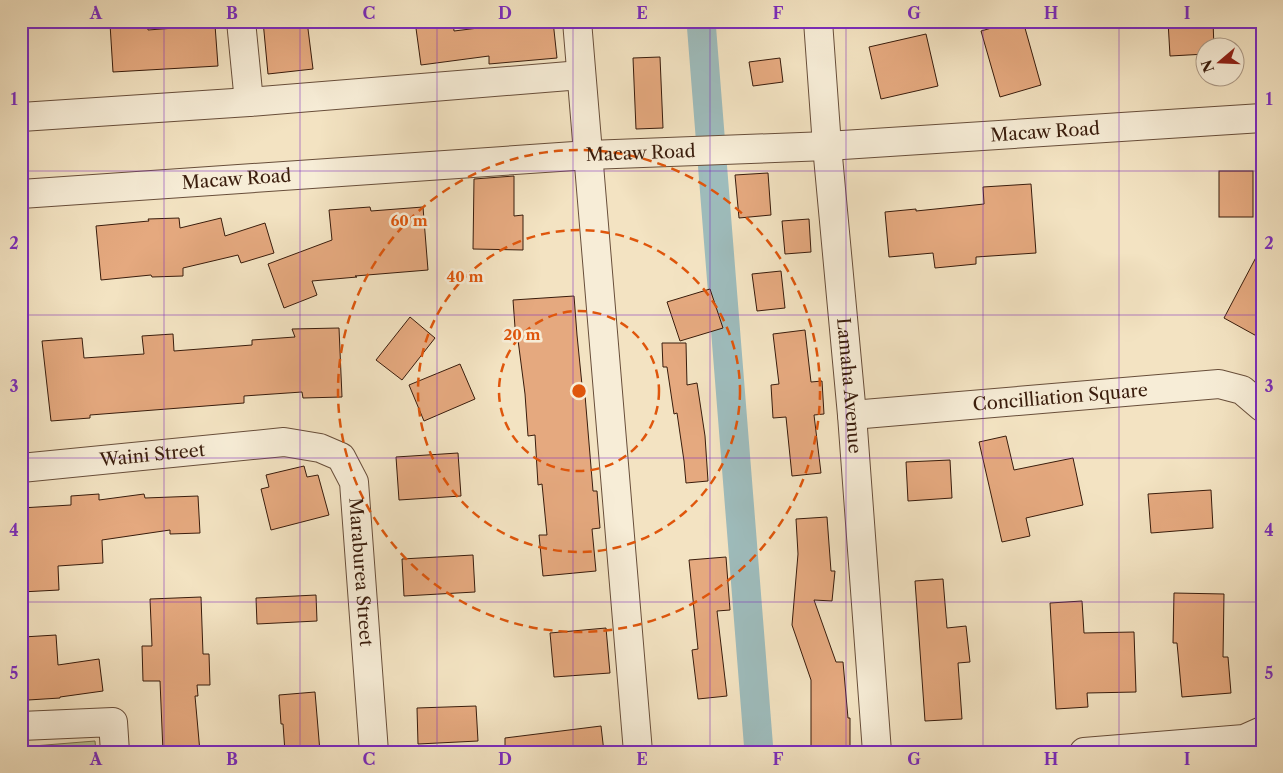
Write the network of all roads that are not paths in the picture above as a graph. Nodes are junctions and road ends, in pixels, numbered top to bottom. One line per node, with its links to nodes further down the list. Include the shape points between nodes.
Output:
1 (241, 21): 5 (street)
2 (577, 21): 4 (street)
3 (818, 21): 8 (street, Lamaha Avenue)
4 (581, 75): 5 (street); 9 (street)
5 (250, 102): 6 (street)
6 (21, 117)
7 (1262, 118): 8 (street, Macaw Road)
8 (827, 146): 9 (street, Macaw Road); 12 (street, Lamaha Avenue)
9 (589, 155): 10 (street, Macaw Road); 19 (street)
10 (21, 194)
11 (1262, 407): 12 (street, Concilliation Square, via 1242,390 1219,384)
12 (852, 415): 20 (street, Lamaha Avenue)
13 (284, 442): 14 (street, Waini Street); 18 (street, Maraburea Street, via 320,448 341,457 354,482)
14 (21, 468)
15 (21, 726): 17 (street, via 113,722)
16 (1262, 731): 21 (street, via 1244,739)
17 (115, 752)
18 (374, 752)
19 (638, 752)
20 (877, 752)
21 (1084, 752)

